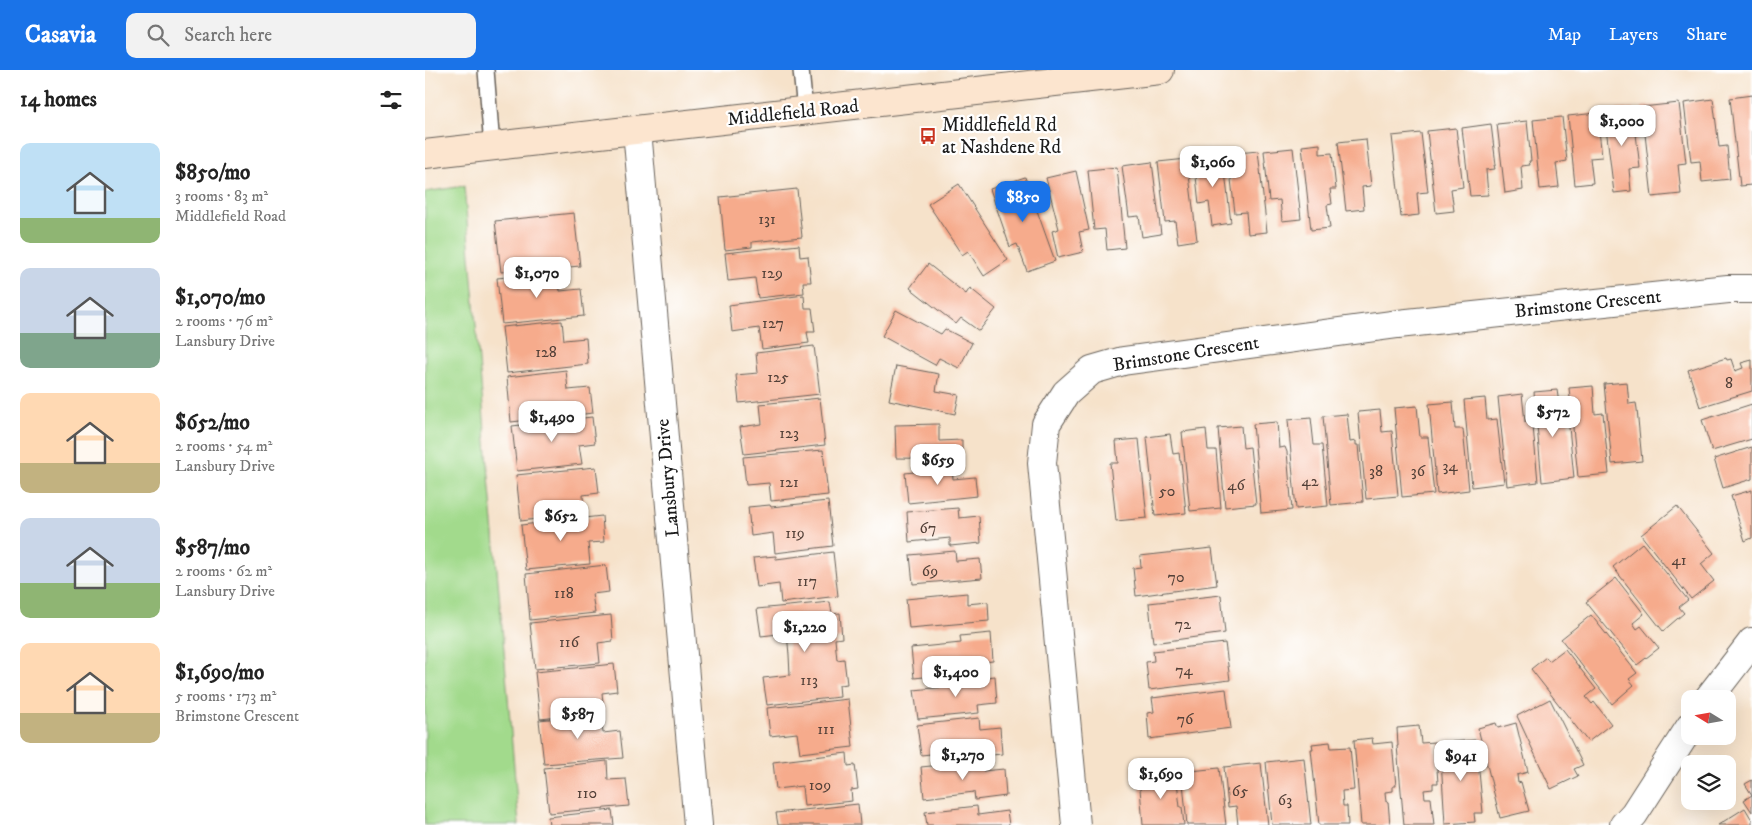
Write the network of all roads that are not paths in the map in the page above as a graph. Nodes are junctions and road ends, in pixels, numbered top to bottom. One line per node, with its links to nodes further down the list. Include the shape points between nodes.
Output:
1 (486, 70): 7 (lane)
2 (801, 70): 5 (lane)
3 (1160, 70): 4 (main road, Middlefield Road)
4 (1071, 75): 5 (main road, Middlefield Road)
5 (805, 112): 6 (main road, Middlefield Road)
6 (637, 130): 7 (main road, Middlefield Road); 13 (street, Lansbury Drive)
7 (492, 146): 8 (main road, Middlefield Road)
8 (425, 154)
9 (1752, 289): 14 (street, Brimstone Crescent, via 1398,324 1123,361 1092,370 1066,392 1046,424 1042,462)
10 (1752, 642): 11 (street)
11 (1715, 690)
12 (1681, 741): 15 (street)
13 (698, 825)
14 (1075, 825)
15 (1624, 825)

